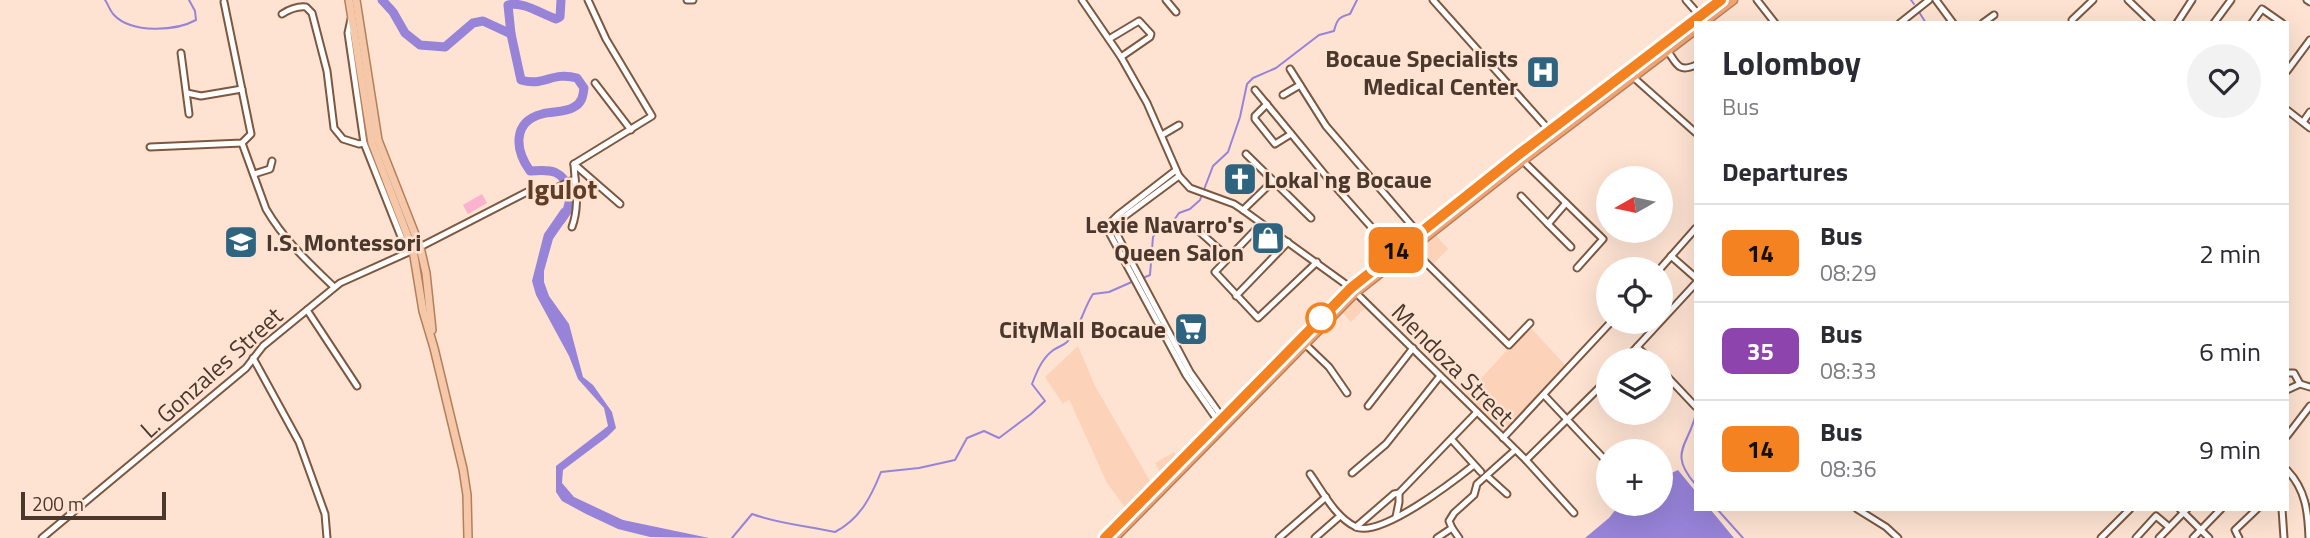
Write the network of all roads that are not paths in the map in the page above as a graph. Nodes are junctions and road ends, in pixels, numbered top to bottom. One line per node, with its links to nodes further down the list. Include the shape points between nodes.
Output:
1 (349, 0): 2 (main road); 23 (main road)
2 (355, 0): 89 (main road, via 379,140)
3 (588, 0): 59 (street, via 652,114)
4 (687, 0): 5 (street)
5 (693, 0)
6 (1082, 0): 37 (street)
7 (1167, 0): 20 (street)
8 (1433, 0): 62 (street)
9 (1686, 0): 24 (street)
10 (1721, 0): 24 (highway)
11 (1733, 0): 24 (highway)
12 (1757, 0): 26 (street)
13 (1928, 0): 27 (street)
14 (1936, 0): 28 (street)
15 (2093, 0): 25 (street)
16 (2231, 0): 32 (street)
17 (2130, 1): 30 (street)
18 (2189, 1): 31 (street)
19 (224, 2): 48 (street)
20 (1176, 12)
21 (282, 14): 65 (street, via 302,7 312,13 327,71 334,128 343,139)
22 (1994, 15): 29 (street)
23 (351, 19): 65 (street, via 348,33); 89 (main road, via 372,143)
24 (1702, 19)
25 (2072, 20)
26 (1773, 21)
27 (1902, 21)
28 (1952, 21)
29 (1986, 21)
30 (2150, 21)
31 (2178, 21)
32 (2215, 21)
33 (2253, 21): 34 (street, via 2262,9)
34 (2279, 21)
35 (1694, 25): 39 (highway)
36 (1694, 30): 39 (highway)
37 (1110, 39): 41 (street); 41 (street, via 1139,21 1151,34)
38 (2310, 40): 43 (street)
39 (1665, 48): 42 (street, via 1682,69); 45 (highway)
40 (181, 53): 50 (street)
41 (1121, 57): 63 (street)
42 (1694, 66)
43 (2289, 68)
44 (1290, 69): 47 (street)
45 (1631, 73): 60 (street); 62 (highway)
46 (595, 83): 59 (street)
47 (1300, 85): 51 (street); 85 (street, via 1326,126)
48 (242, 89): 50 (street, via 201,96); 64 (street, via 251,134)
49 (1255, 90): 52 (street)
50 (187, 93): 55 (street)
51 (1283, 95)
52 (1267, 104): 61 (street); 61 (street, via 1255,119 1275,144)
53 (2289, 112): 56 (street)
54 (2310, 112): 56 (street)
55 (188, 114)
56 (2303, 122): 58 (street)
57 (1179, 125): 63 (street)
58 (2310, 128)
59 (631, 130): 70 (street)
60 (1694, 131)
61 (1291, 134): 90 (street)
62 (1552, 134): 68 (highway)
63 (1162, 135): 71 (street)
64 (242, 143): 66 (street); 72 (street)
65 (365, 143): 89 (street)
66 (150, 147)
67 (1246, 154): 74 (street)
68 (1520, 158): 76 (street); 85 (highway)
69 (272, 162): 72 (street, via 270,169)
70 (574, 164): 73 (street); 77 (street)
71 (1178, 173): 78 (street, via 1190,188); 122 (street, via 1115,226 1141,288)
72 (254, 174): 97 (street, via 271,219)
73 (573, 181): 83 (street, via 578,188); 89 (street, L. Gonzales Street, via 527,192)
74 (1273, 181): 78 (street); 79 (street)
75 (1521, 195): 80 (street)
76 (1566, 202): 80 (street); 94 (street, via 1603,239)
77 (620, 204)
78 (1243, 210): 81 (street)
79 (1311, 218)
80 (1548, 223): 88 (street)
81 (1261, 224): 86 (street); 92 (street)
82 (1192, 225): 92 (street)
83 (572, 227)
84 (1694, 230): 91 (street)
85 (1421, 236): 87 (highway); 90 (highway)
86 (1288, 242): 93 (street); 99 (street)
87 (1410, 247): 90 (highway); 101 (street, via 1508,345)
88 (1571, 247)
89 (413, 250): 97 (street, L. Gonzales Street); 155 (main road, via 426,273 434,348 463,469)
90 (1396, 255): 98 (highway)
91 (1671, 256): 95 (street)
92 (1229, 258): 99 (street, via 1215,273)
93 (1317, 262): 98 (street); 99 (street, via 1259,318)
94 (1577, 268)
95 (1694, 279)
96 (1694, 283): 104 (street)
97 (334, 287): 100 (street, L. Gonzales Street)
98 (1353, 290): 103 (highway); 105 (street, Mendoza Street); 122 (highway)
99 (1236, 296)
100 (307, 310): 106 (street, L. Gonzales Street); 111 (street)
101 (1530, 323)
102 (1600, 334): 116 (street)
103 (1305, 344): 115 (street); 122 (highway)
104 (1637, 347)
105 (1413, 348): 108 (street, Mendoza Street); 118 (street)
106 (253, 358): 153 (street, L. Gonzales Street); 154 (street, via 299,442 325,514)
107 (2289, 373): 110 (street, via 2294,373)
108 (1440, 376): 120 (street, Mendoza Street); 131 (street, via 1386,444)
109 (1673, 383): 117 (street)
110 (2300, 384): 112 (street); 113 (street)
111 (357, 386)
112 (2310, 387)
113 (2289, 389)
114 (1596, 391): 121 (street)
115 (1347, 393)
116 (1544, 395): 121 (street); 124 (street)
117 (1693, 405)
118 (1368, 406)
119 (2310, 406): 123 (street)
120 (1477, 412): 124 (street, Mendoza Street); 125 (street)
121 (1569, 419): 126 (street); 128 (street)
122 (1222, 422): 156 (highway); 157 (highway)
123 (2289, 433)
124 (1503, 438): 127 (street, Mendoza Street)
125 (1451, 439): 129 (street); 136 (street)
126 (1596, 449)
127 (1515, 450): 128 (street, Mendoza Street); 133 (street)
128 (1525, 460): 146 (street, Mendoza Street)
129 (1474, 465): 133 (street); 148 (street)
130 (2289, 472): 134 (street)
131 (1352, 473)
132 (1310, 474): 138 (street)
133 (1484, 474): 137 (street); 151 (street, via 1474,495 1454,513)
134 (2293, 476): 135 (street); 170 (street, via 2307,506)
135 (2289, 479)
136 (1399, 493): 148 (street); 149 (street)
137 (1507, 494)
138 (1326, 497): 147 (street); 158 (street)
139 (1860, 511): 162 (street)
140 (2128, 511): 163 (street)
141 (2182, 511): 150 (street)
142 (2184, 511): 152 (street)
143 (2219, 511): 152 (street)
144 (2255, 511): 168 (street, via 2235,530)
145 (2281, 511): 169 (street)
146 (1574, 513)
147 (1340, 516): 149 (street); 159 (street)
148 (1395, 520): 149 (street)
149 (1356, 527)
150 (2169, 527): 164 (street, via 2156,516); 165 (street)
151 (1451, 528): 160 (street); 161 (street)
152 (2202, 530): 166 (street); 167 (street)
153 (42, 538)
154 (327, 538)
155 (468, 538)
156 (1105, 538)
157 (1114, 538)
158 (1279, 538)
159 (1315, 538)
160 (1437, 538)
161 (1459, 538)
162 (1898, 538)
163 (2102, 538)
164 (2136, 538)
165 (2159, 538)
166 (2193, 538)
167 (2209, 538)
168 (2239, 538)
169 (2284, 538)
170 (2309, 538)

